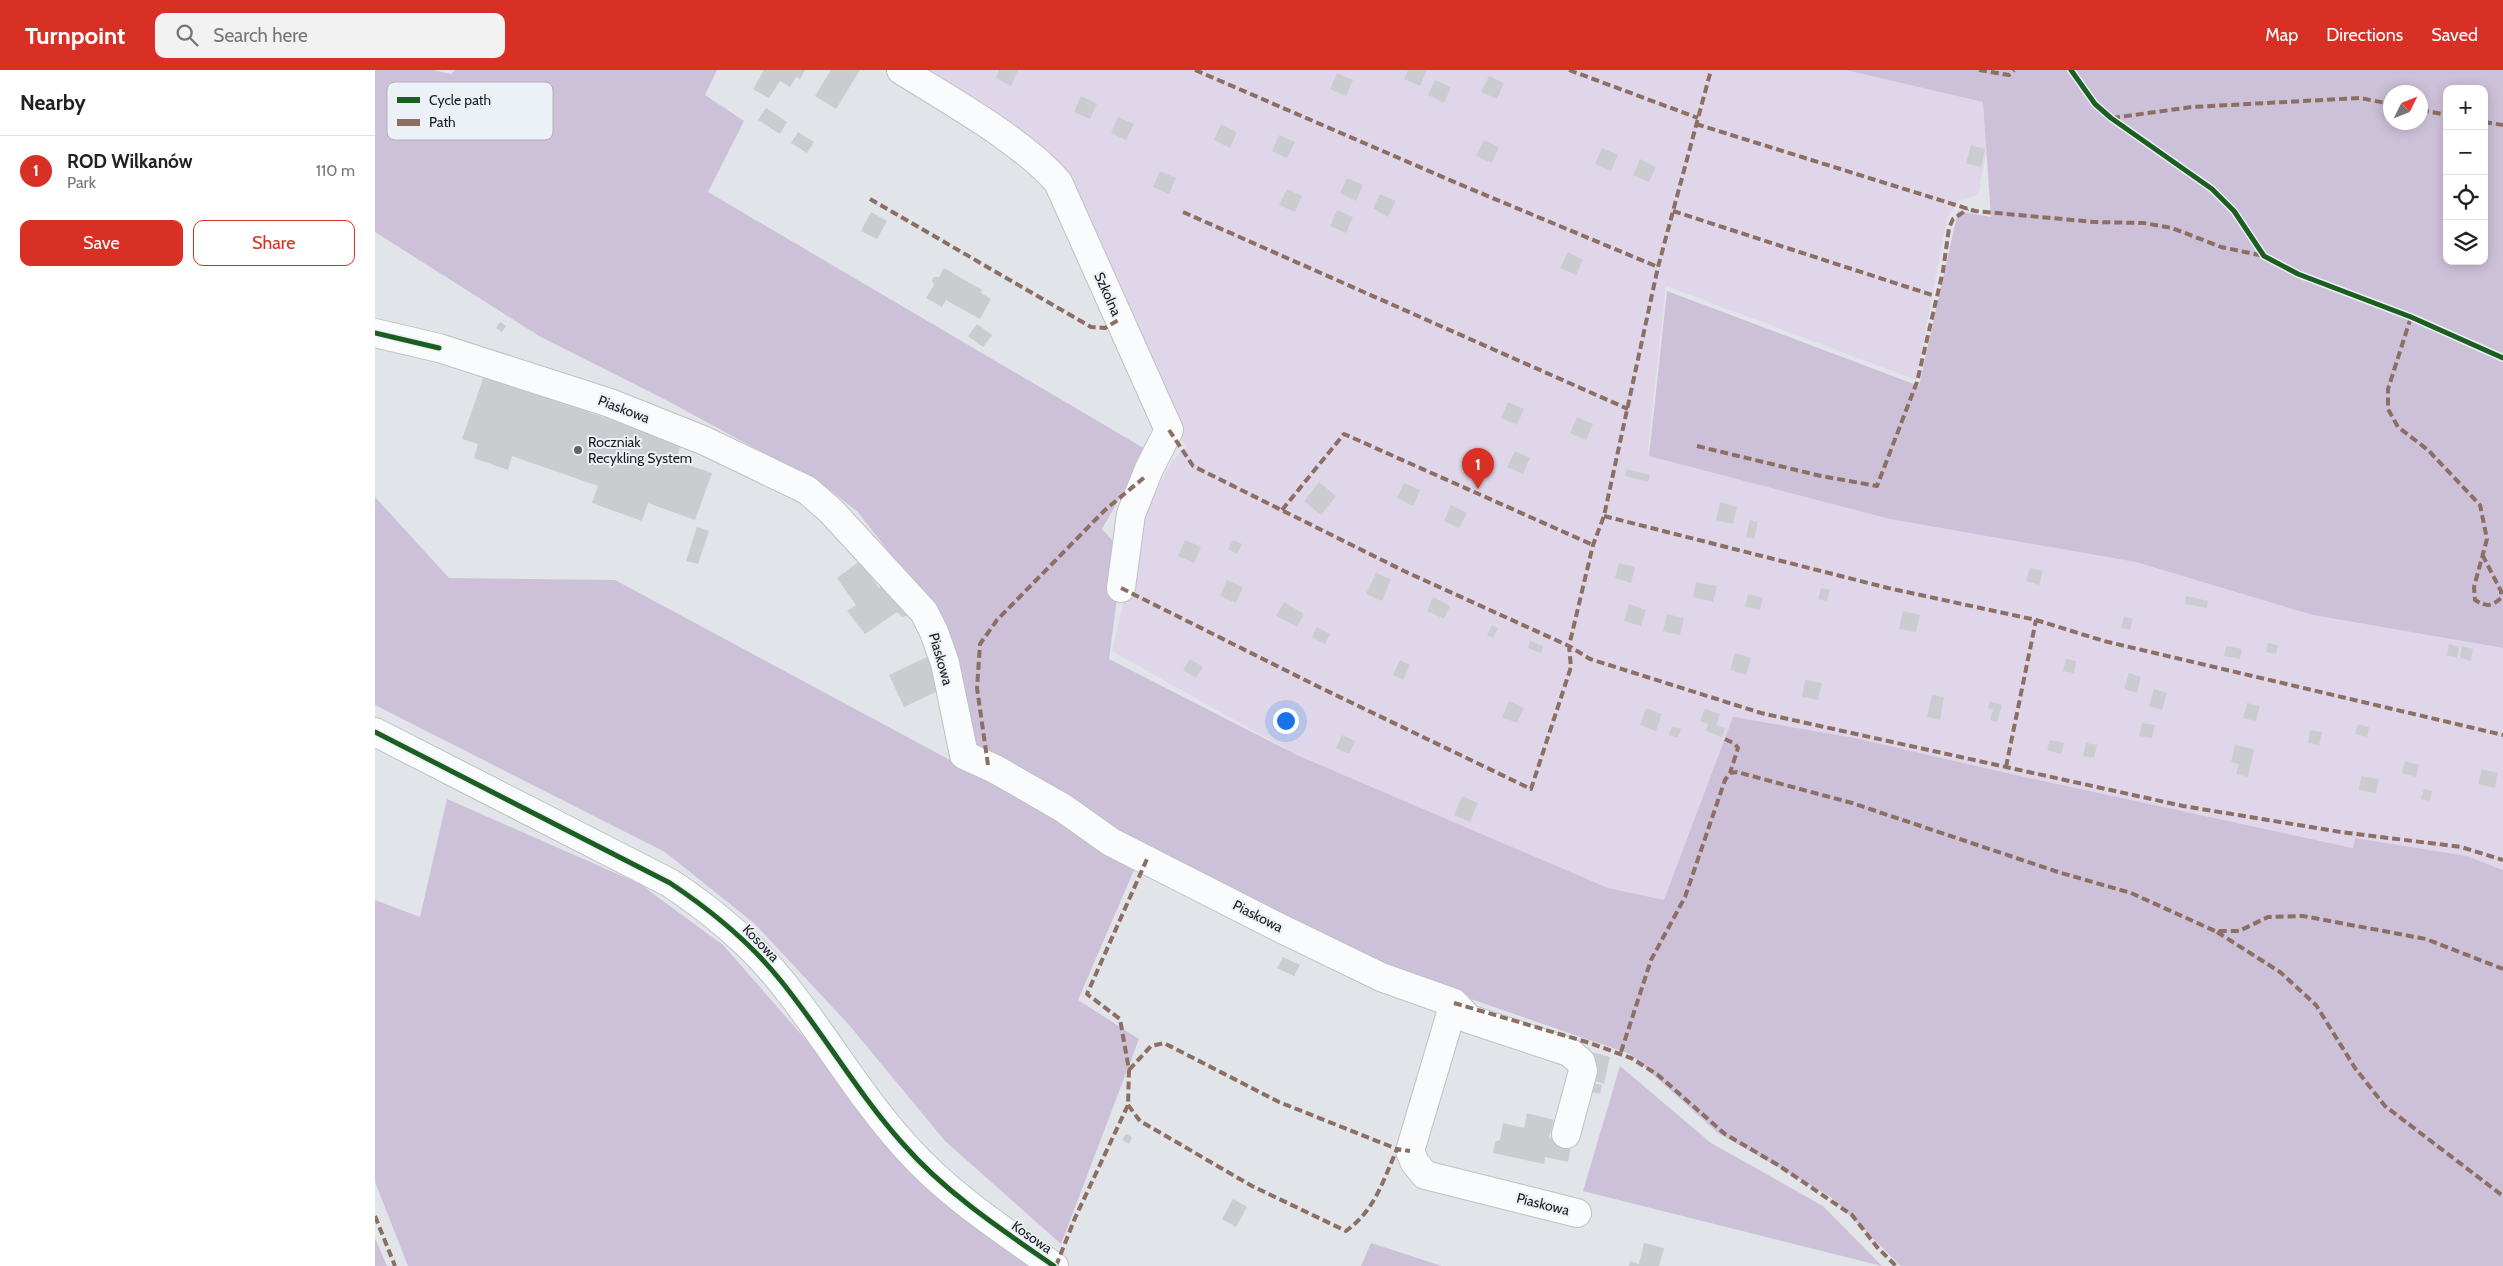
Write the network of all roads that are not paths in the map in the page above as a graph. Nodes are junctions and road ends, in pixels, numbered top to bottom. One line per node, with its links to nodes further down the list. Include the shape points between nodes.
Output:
1 (901, 70): 3 (street, Szkolna, via 1019,148 1058,182 1169,430 1131,514)
2 (375, 333): 5 (street, Piaskowa, via 439,348 610,403 705,441 807,490 831,511 924,612 945,663 964,755 1055,804 1111,842 1185,880 1381,977)
3 (1121, 588)
4 (375, 732): 8 (street, Kosowa, via 671,883 703,905 733,930 775,975 873,1109 935,1178)
5 (1454, 1003): 6 (street, Piaskowa, via 1469,1020 1569,1052 1581,1062 1583,1071); 7 (street, Piaskowa, via 1410,1151 1415,1163 1425,1174)
6 (1566, 1134)
7 (1577, 1213)
8 (1054, 1266)

